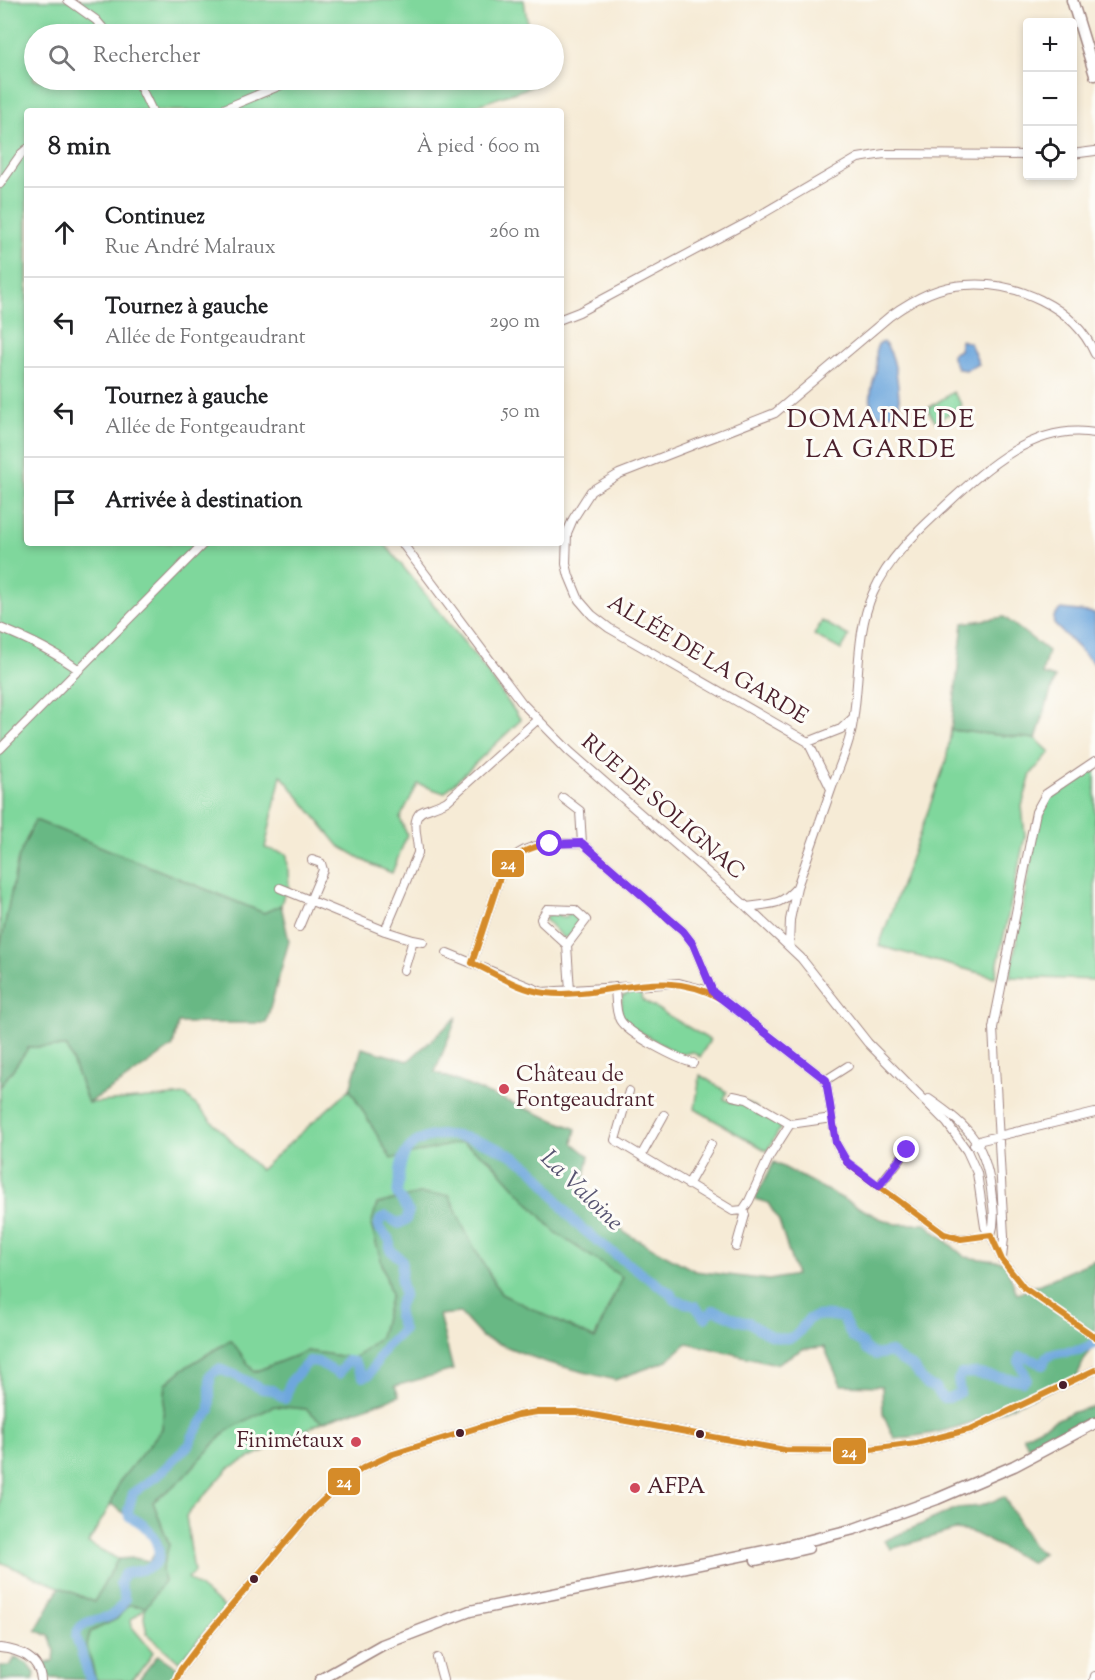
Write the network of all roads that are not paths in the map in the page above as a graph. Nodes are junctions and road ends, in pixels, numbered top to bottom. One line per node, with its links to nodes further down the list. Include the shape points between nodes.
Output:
1 (68, 0): 3 (street)
2 (1072, 0): 4 (main road)
3 (99, 24)
4 (1090, 43): 5 (main road)
5 (1095, 75)
6 (142, 90): 8 (street)
7 (269, 90): 9 (street)
8 (151, 108)
9 (226, 108)
10 (1095, 151): 12 (street)
11 (24, 152): 14 (street)
12 (1077, 153)
13 (1023, 155): 15 (street, via 884,154 858,158 750,221)
14 (0, 184)
15 (564, 318)
16 (1095, 354): 24 (street, ALLÉE DE LA GARDE, via 1077,326 1041,299 1014,288 990,285 945,289 898,310 775,413 619,474 591,492 567,533 566,557 579,600 592,615)
17 (1093, 431): 22 (street, via 1058,434 1003,456 909,539 886,567 864,620)
18 (201, 546): 21 (street)
19 (404, 546): 23 (street, RUE DE SOLIGNAC)
20 (0, 628): 21 (street, via 65,659)
21 (79, 670): 25 (street)
22 (853, 717): 24 (street, ALLÉE DE LA GARDE, via 841,729); 27 (street, via 851,734)
23 (537, 720): 34 (street, RUE DE SOLIGNAC); 36 (street, via 447,801 420,813 415,822 418,853)
24 (808, 742): 27 (street, ALLÉE DE LA GARDE)
25 (0, 749)
26 (1095, 761): 57 (street, via 1046,794 1036,812 993,1028)
27 (831, 789): 31 (street)
28 (563, 798): 29 (street, via 580,811)
29 (582, 843): 42 (street, via 533,845 508,862); 46 (street, via 683,931 693,944)
30 (312, 860): 33 (street, via 321,863 322,870)
31 (797, 887): 34 (street, via 778,903); 40 (street)
32 (280, 888): 33 (street)
33 (310, 899): 35 (street); 36 (street)
34 (747, 907): 40 (street, RUE DE SOLIGNAC)
35 (299, 927)
36 (385, 931): 37 (street)
37 (413, 939): 38 (street); 43 (street)
38 (423, 942)
39 (567, 945): 39 (street, via 542,922 547,909 575,910 585,919); 45 (street)
40 (789, 945): 50 (street, RUE DE SOLIGNAC, via 867,1043)
41 (447, 953): 42 (street)
42 (472, 963): 45 (street, via 542,992)
43 (404, 970)
44 (615, 987): 45 (street); 46 (street, via 679,983); 47 (street, via 617,1013 626,1028 680,1060)
45 (570, 991)
46 (713, 992): 49 (street)
47 (693, 1063)
48 (848, 1066): 49 (street)
49 (826, 1080): 55 (street)
50 (913, 1087): 58 (street, RUE DE SOLIGNAC, via 963,1125); 61 (street, RUE DE SOLIGNAC)
51 (629, 1091): 62 (street, via 615,1140)
52 (733, 1096): 56 (street, via 747,1099)
53 (1095, 1113): 57 (street)
54 (664, 1116): 62 (street)
55 (832, 1118): 56 (street); 64 (street, via 836,1143 847,1162)
56 (790, 1124): 65 (street)
57 (999, 1137): 58 (street); 68 (street)
58 (978, 1143): 61 (street); 66 (street, RUE DE SOLIGNAC, via 990,1175 995,1223)
59 (711, 1144): 63 (street)
60 (907, 1150): 64 (street)
61 (967, 1151): 66 (street, RUE DE SOLIGNAC, via 977,1173 985,1227)
62 (641, 1155): 63 (street)
63 (688, 1185): 65 (street, via 733,1211)
64 (879, 1186): 66 (street, via 944,1233 961,1239)
65 (743, 1210): 67 (street)
66 (991, 1235): 68 (street, RUE DE SOLIGNAC)
67 (736, 1247)
68 (1002, 1260): 69 (street, RUE DE SOLIGNAC, via 1024,1288)
69 (1095, 1337)
70 (1095, 1370): 76 (street, via 971,1429 891,1447 856,1451 785,1450 577,1412 537,1412 518,1414 393,1454 350,1477 314,1509 207,1636)
71 (1095, 1423): 77 (main road, via 1014,1466 854,1529 470,1611 382,1644)
72 (1095, 1430): 78 (main road, via 1016,1472 856,1535 782,1555 476,1616 393,1646)
73 (0, 1648): 75 (street, via 28,1656 37,1666)
74 (437, 1658): 79 (street)
75 (41, 1680)
76 (176, 1680)
77 (320, 1680)
78 (331, 1680)
79 (443, 1680)

